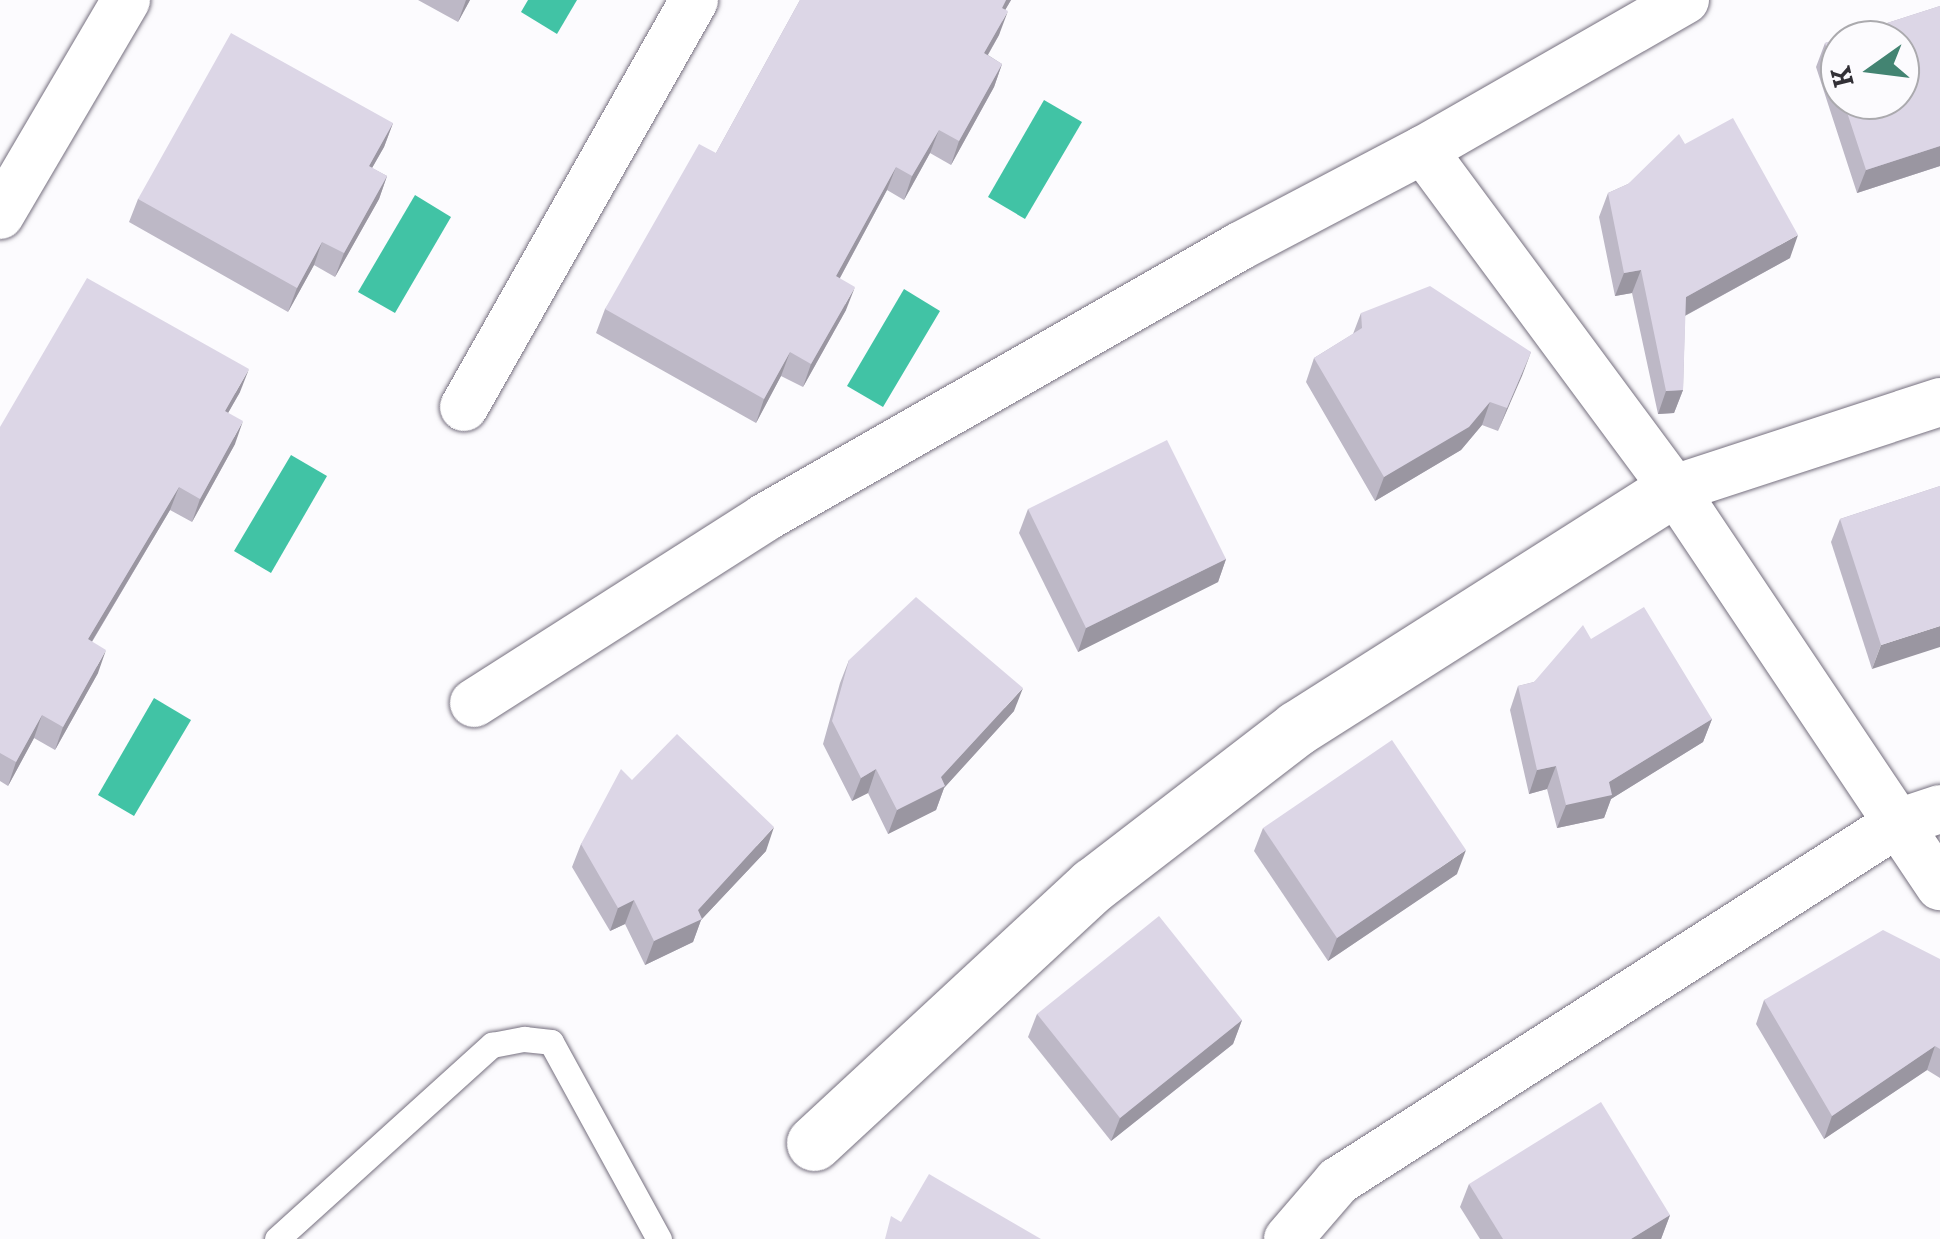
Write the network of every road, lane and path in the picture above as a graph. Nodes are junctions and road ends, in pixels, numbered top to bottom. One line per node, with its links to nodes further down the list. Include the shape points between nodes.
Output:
1 (126, 0): 5 (street)
2 (694, 0): 7 (street)
3 (1685, 0): 4 (street)
4 (1423, 150): 8 (street); 9 (street, via 1240,246 764,518)
5 (0, 214)
6 (1940, 402): 8 (street)
7 (464, 408)
8 (1674, 489): 10 (street); 12 (street, via 1297,728 1093,885)
9 (474, 703)
10 (1919, 816): 11 (street); 15 (street, via 1338,1180)
11 (1940, 886)
12 (814, 1143)
13 (277, 1239): 14 (lane, via 492,1045 524,1039 552,1042)
14 (660, 1239)
15 (1288, 1239)

